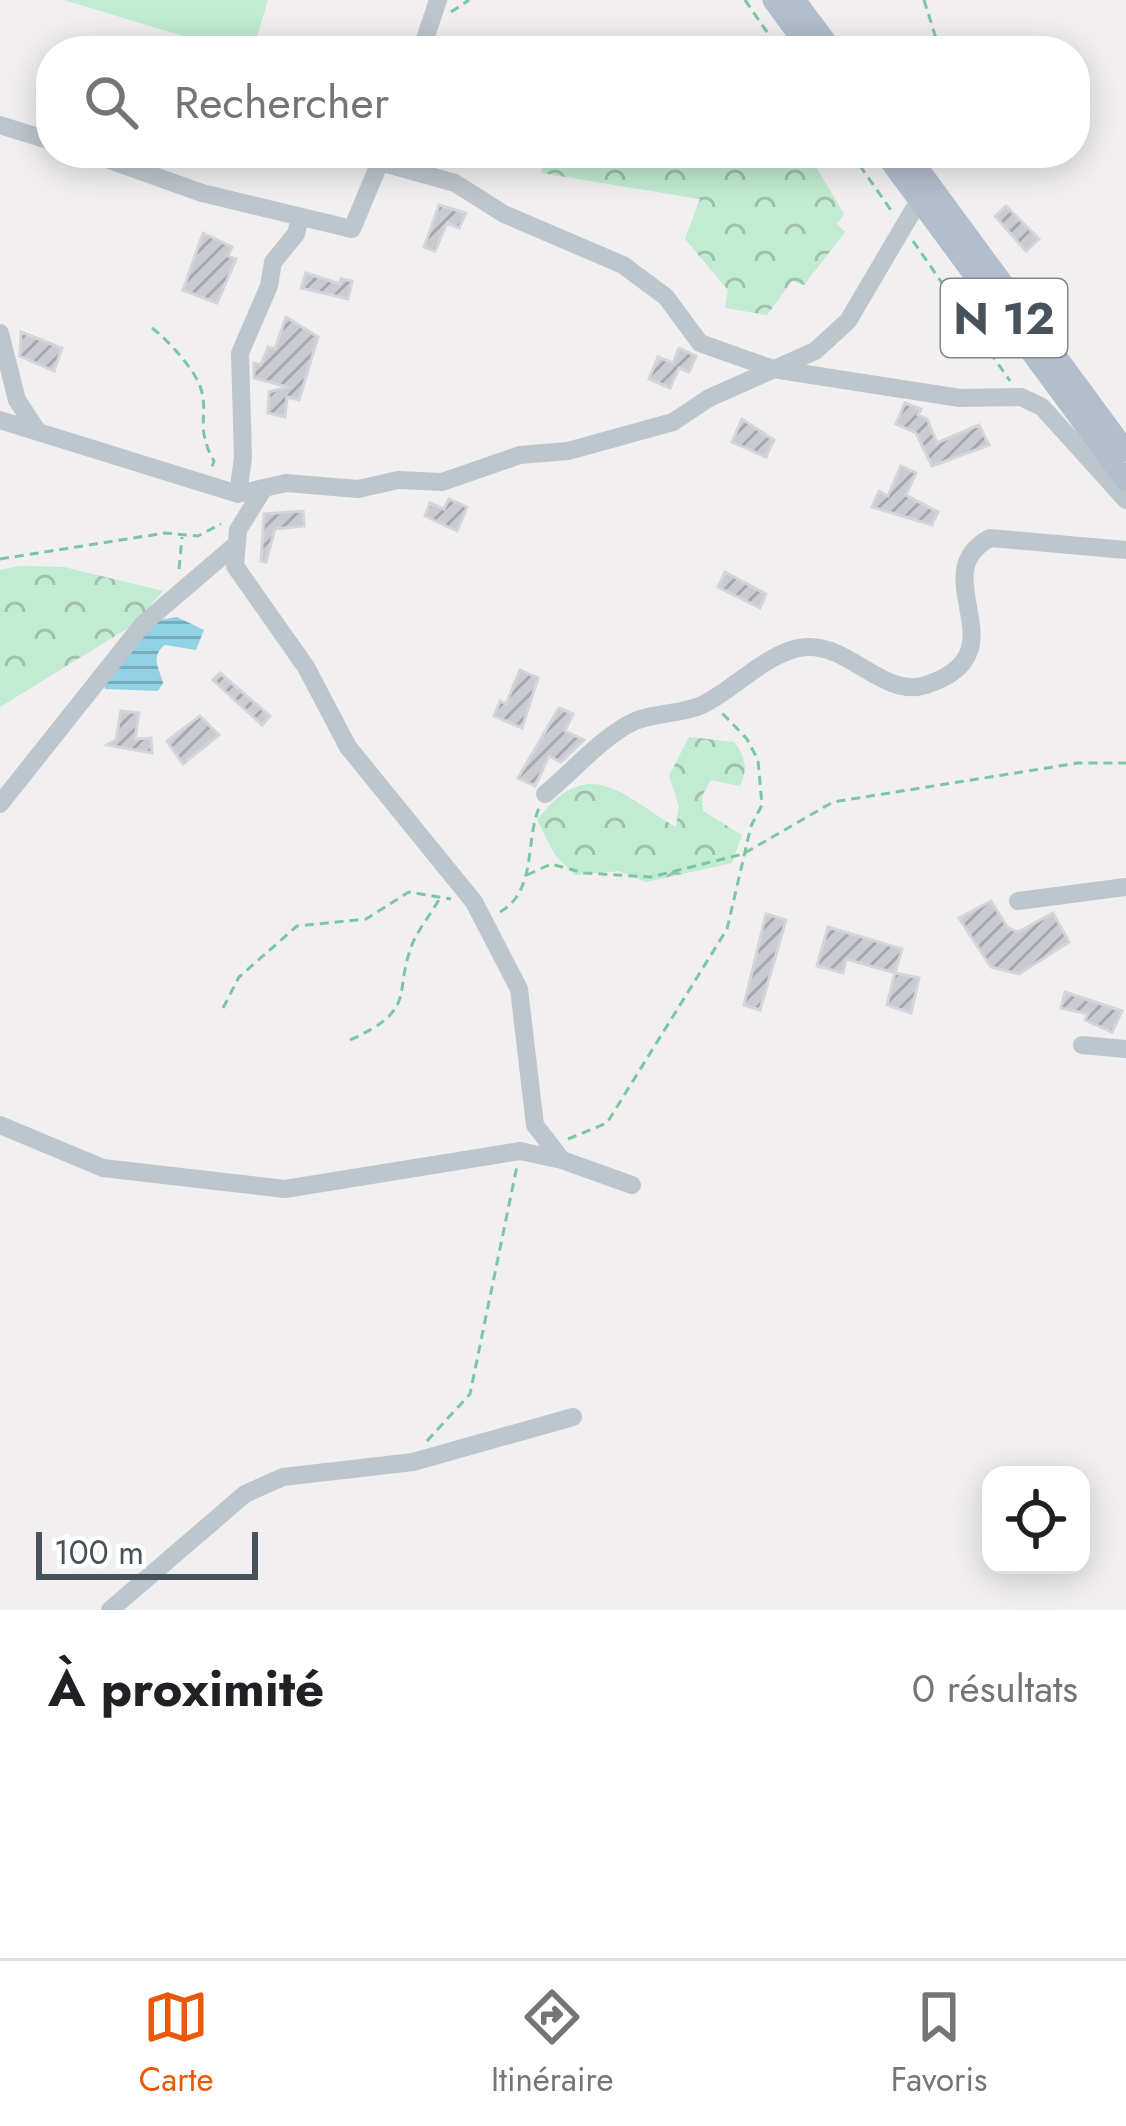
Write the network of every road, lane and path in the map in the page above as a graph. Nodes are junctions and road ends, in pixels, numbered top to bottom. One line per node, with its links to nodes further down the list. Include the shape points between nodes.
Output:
1 (469, 0): 6 (path)
2 (745, 0): 8 (path)
3 (773, 0): 9 (main road)
4 (795, 0): 10 (main road)
5 (924, 0): 11 (path)
6 (441, 8): 7 (street)
7 (428, 36)
8 (770, 36)
9 (799, 36)
10 (821, 36)
11 (935, 36)
12 (0, 124): 13 (street)
13 (36, 136)
14 (133, 168): 21 (street)
15 (378, 168): 21 (street, via 352,230)
16 (412, 168): 25 (street, via 623,265 666,297 700,343)
17 (862, 168): 22 (path)
18 (894, 168): 20 (main road, N 12)
19 (918, 168): 29 (main road, N 12)
20 (918, 202): 22 (street); 30 (main road, N 12)
21 (300, 217): 33 (street, via 273,262 240,353)
22 (904, 228): 25 (street, via 848,321 815,351); 26 (path)
23 (152, 328): 31 (path, via 175,346 200,386 201,438 214,460)
24 (0, 333): 28 (street, via 17,400)
25 (773, 370): 26 (street, via 960,398); 33 (street, via 673,422 568,451 520,455 442,482 264,488)
26 (1021, 397): 32 (street, via 1042,407)
27 (0, 420): 28 (street)
28 (38, 432): 31 (street)
29 (1126, 451)
30 (1126, 481)
31 (209, 489): 33 (street)
32 (1126, 500)
33 (245, 501): 34 (path, via 198,536); 35 (street)
34 (182, 535): 37 (path); 38 (path)
35 (233, 547): 38 (street); 48 (street, via 235,566 306,667 348,747)
36 (1126, 550): 39 (street, via 990,538 976,546 963,581 973,647 962,665 923,687 887,680 843,652 806,647)
37 (0, 559)
38 (176, 596): 42 (street, via 133,637)
39 (709, 700): 41 (street, via 632,722); 43 (path, via 758,760 762,805)
40 (1126, 763): 43 (path, via 1078,763 833,802)
41 (545, 794): 44 (path)
42 (0, 804)
43 (745, 853): 44 (path, via 651,877 550,864); 54 (path, via 727,929 608,1123)
44 (527, 875): 48 (path, via 511,905)
45 (1126, 887): 47 (street)
46 (440, 897): 48 (path); 49 (path, via 410,892 366,919 297,926 238,977); 50 (path, via 412,943 406,989 383,1025)
47 (1018, 901)
48 (478, 912): 54 (street, via 519,989 535,1124)
49 (223, 1008)
50 (350, 1040)
51 (1082, 1045): 52 (street)
52 (1126, 1049)
53 (0, 1125): 55 (street, via 103,1168 285,1189)
54 (549, 1144): 56 (street)
55 (520, 1151): 56 (street); 59 (path, via 470,1394)
56 (562, 1160): 57 (street)
57 (632, 1185)
58 (573, 1417): 59 (street)
59 (413, 1462): 60 (street, via 284,1477 245,1494)
60 (110, 1610)

